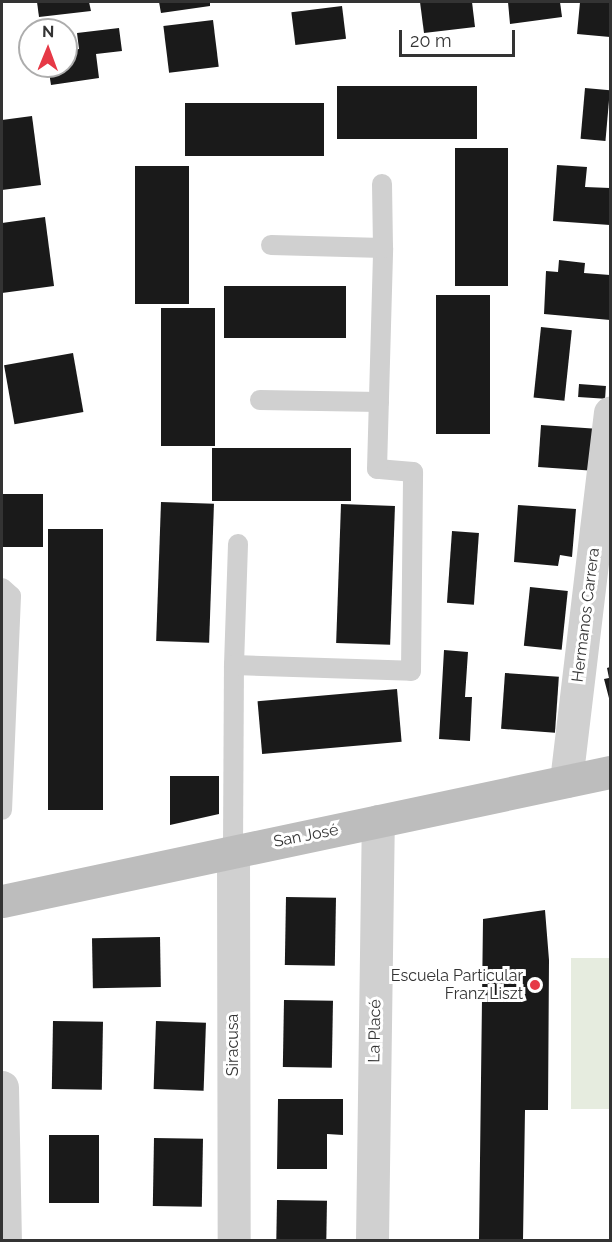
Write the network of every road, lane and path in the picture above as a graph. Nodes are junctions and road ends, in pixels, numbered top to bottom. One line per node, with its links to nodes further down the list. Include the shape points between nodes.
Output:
1 (382, 184): 3 (lane)
2 (271, 245): 3 (lane)
3 (383, 248): 5 (lane)
4 (260, 400): 5 (lane)
5 (379, 402): 9 (lane, via 376,469 413,472 411,671)
6 (610, 413): 11 (street, Hermanos Carrera)
7 (238, 544): 9 (lane)
8 (2, 588): 12 (lane, via 10,596)
9 (234, 665): 14 (lane)
10 (610, 772): 11 (street, San José)
11 (566, 781): 13 (street, San José)
12 (2, 810)
13 (378, 821): 14 (street, San José); 19 (street, La Placé)
14 (233, 850): 15 (street, San José); 18 (street, Siracusa)
15 (2, 901)
16 (2, 1088): 17 (street)
17 (5, 1240)
18 (234, 1240)
19 (372, 1240)

